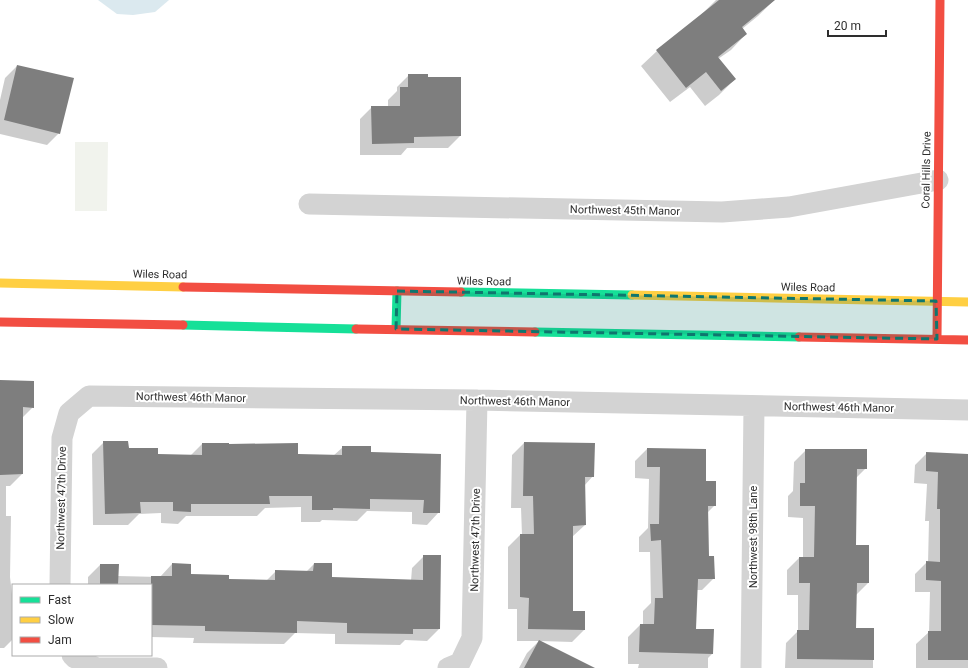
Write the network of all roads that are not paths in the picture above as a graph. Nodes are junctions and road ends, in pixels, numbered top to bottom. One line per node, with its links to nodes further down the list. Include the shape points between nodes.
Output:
1 (940, 0): 2 (main road, Coral Hills Drive)
2 (938, 180): 3 (street, Northwest 45th Manor, via 789,206 722,212); 6 (main road, Coral Hills Drive)
3 (309, 204)
4 (0, 283): 5 (main road, Wiles Road)
5 (397, 291): 6 (main road, Wiles Road); 9 (main road)
6 (936, 301): 7 (main road, Wiles Road); 10 (main road, Coral Hills Drive)
7 (968, 302)
8 (0, 322): 9 (main road)
9 (396, 329): 10 (main road)
10 (937, 339): 11 (main road)
11 (968, 340)
12 (477, 400): 13 (street, Northwest 46th Manor); 15 (street, Northwest 46th Manor, via 89,396); 19 (street, Northwest 47th Drive, via 472,638 460,663)
13 (754, 406): 14 (street, Northwest 46th Manor); 20 (street, Northwest 98th Lane)
14 (968, 410)
15 (69, 413): 16 (street, Northwest 47th Drive, via 62,438)
16 (60, 584)
17 (73, 656): 18 (street, via 97,668)
18 (156, 668)
19 (448, 668)
20 (752, 668)

